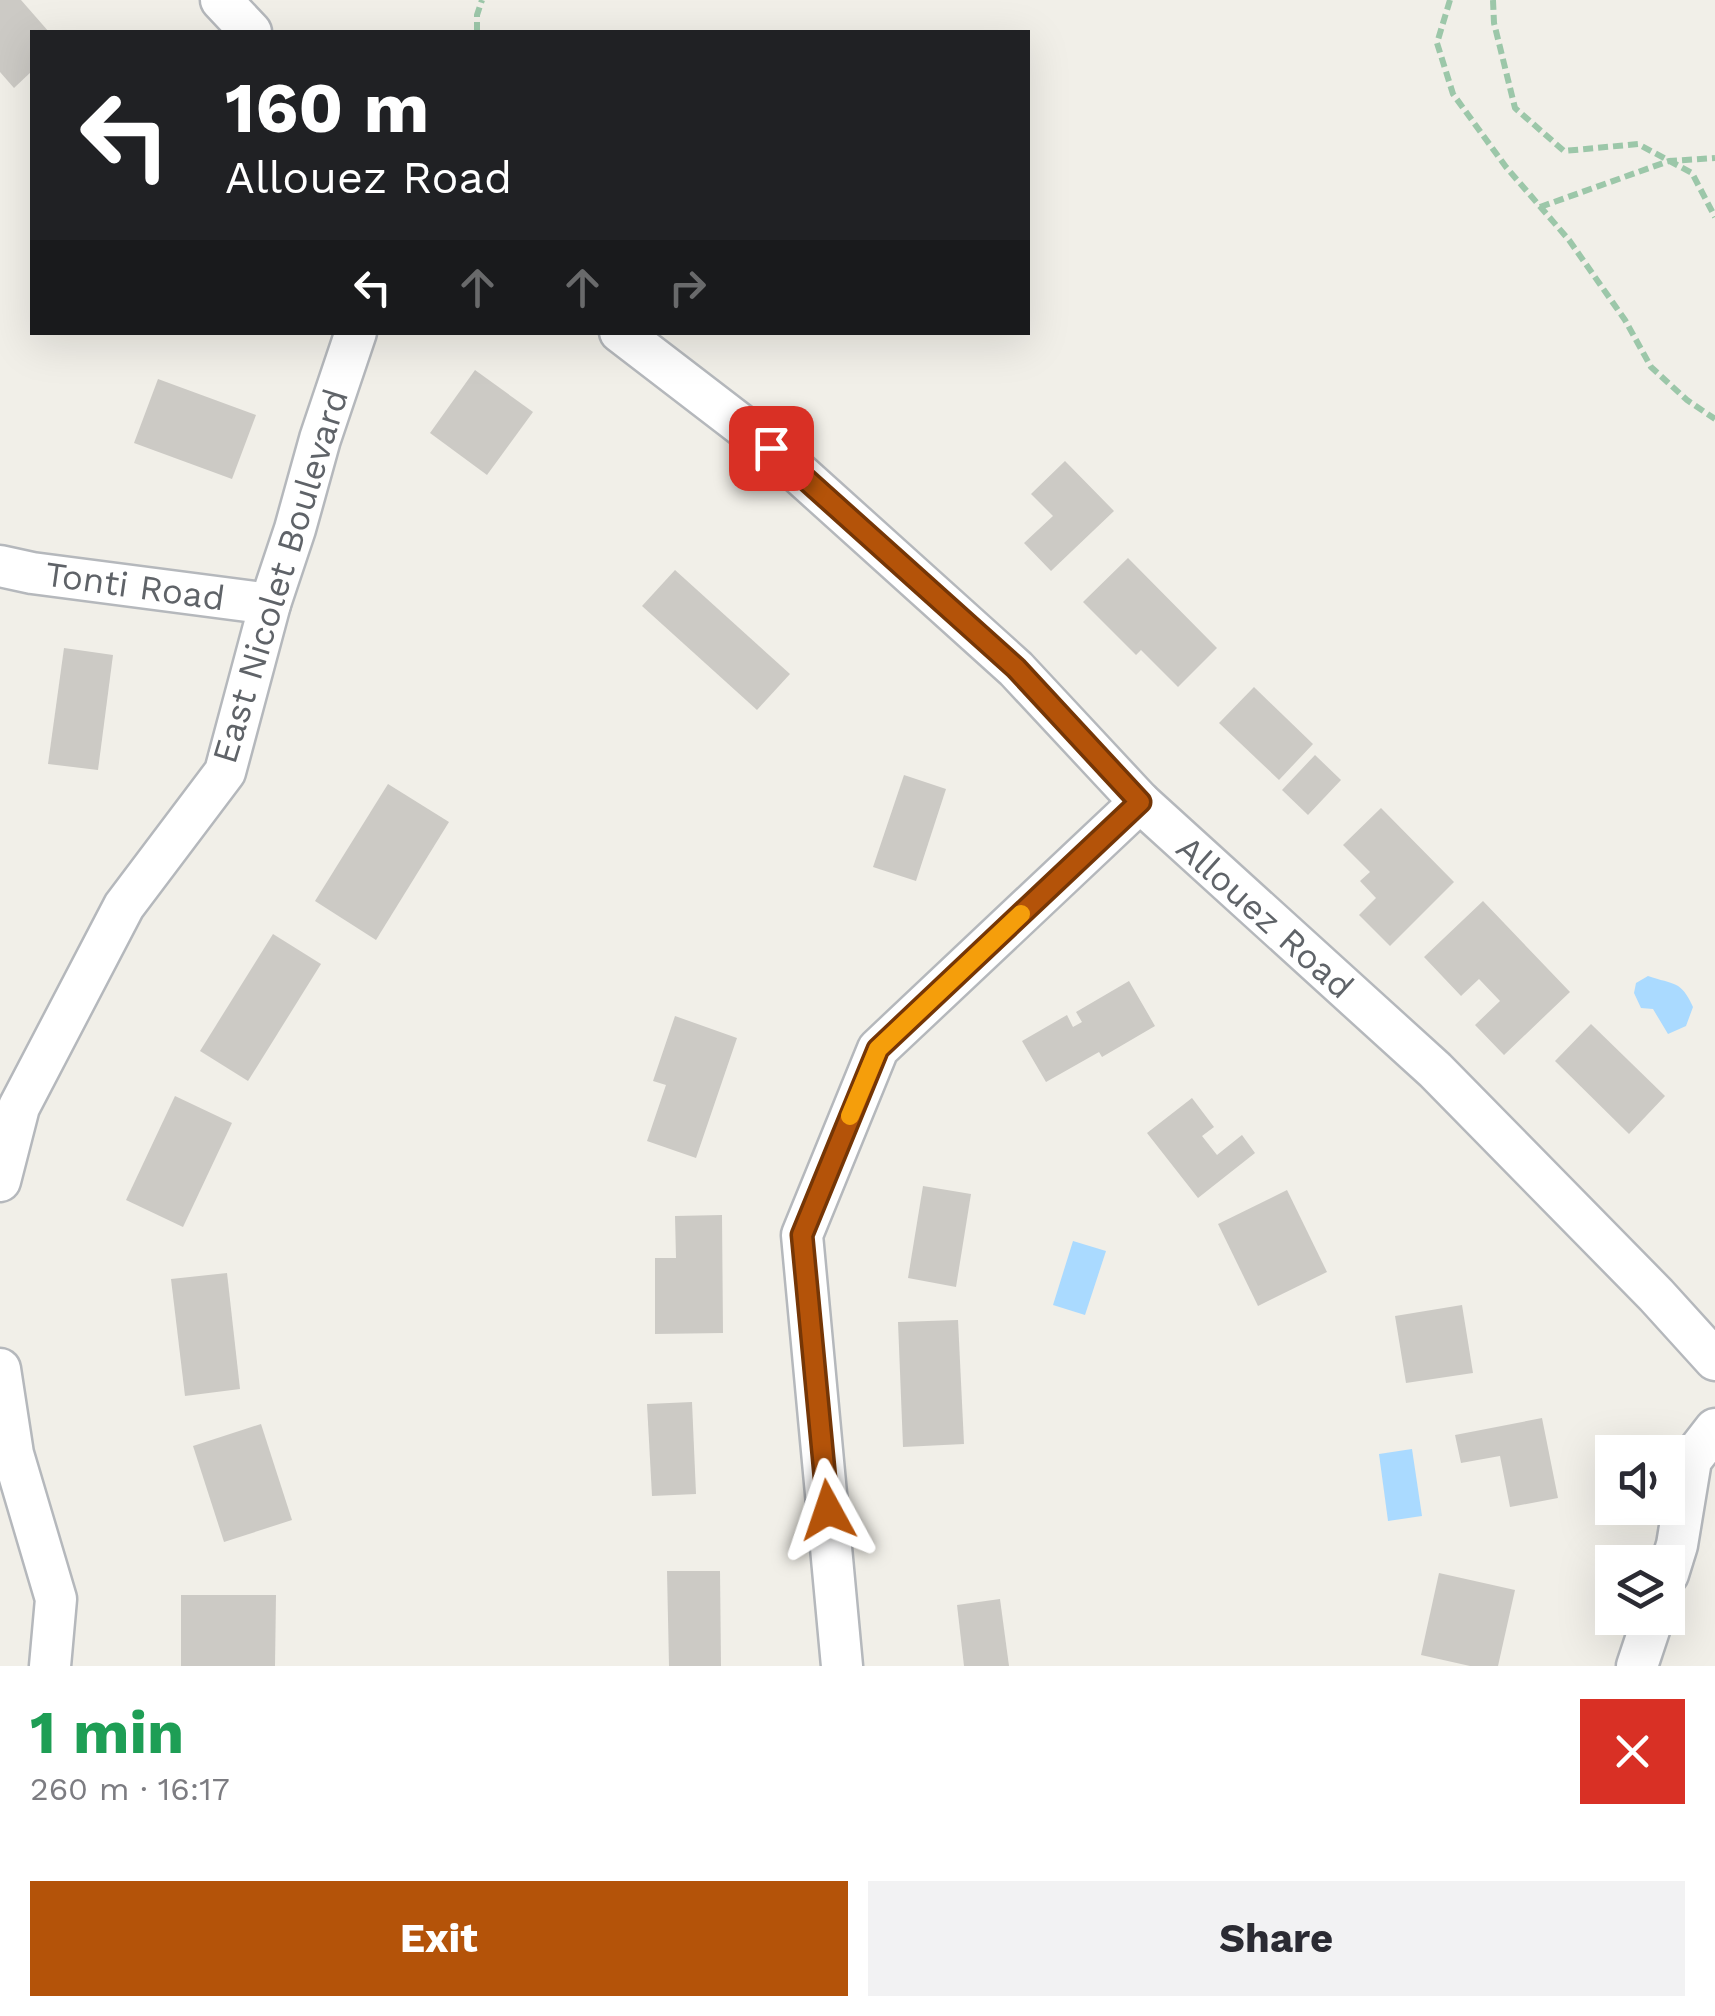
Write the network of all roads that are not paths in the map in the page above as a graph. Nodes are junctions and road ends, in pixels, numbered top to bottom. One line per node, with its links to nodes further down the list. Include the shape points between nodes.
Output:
1 (221, 0): 2 (street)
2 (248, 30)
3 (355, 335): 6 (street, East Nicolet Boulevard)
4 (624, 335): 7 (street, Allouez Road, via 771,448 1002,656)
5 (0, 566): 6 (street, Tonti Road)
6 (270, 604): 8 (street, East Nicolet Boulevard, via 224,772 124,906 20,1108)
7 (1140, 802): 9 (street, Allouez Road, via 1434,1070); 15 (street, via 878,1049 802,1235)
8 (0, 1182)
9 (1715, 1360)
10 (0, 1369): 14 (street, via 13,1454 56,1599)
11 (1715, 1429): 12 (street, via 1691,1460)
12 (1677, 1545)
13 (1647, 1635): 16 (street)
14 (50, 1666)
15 (842, 1666)
16 (1637, 1666)

